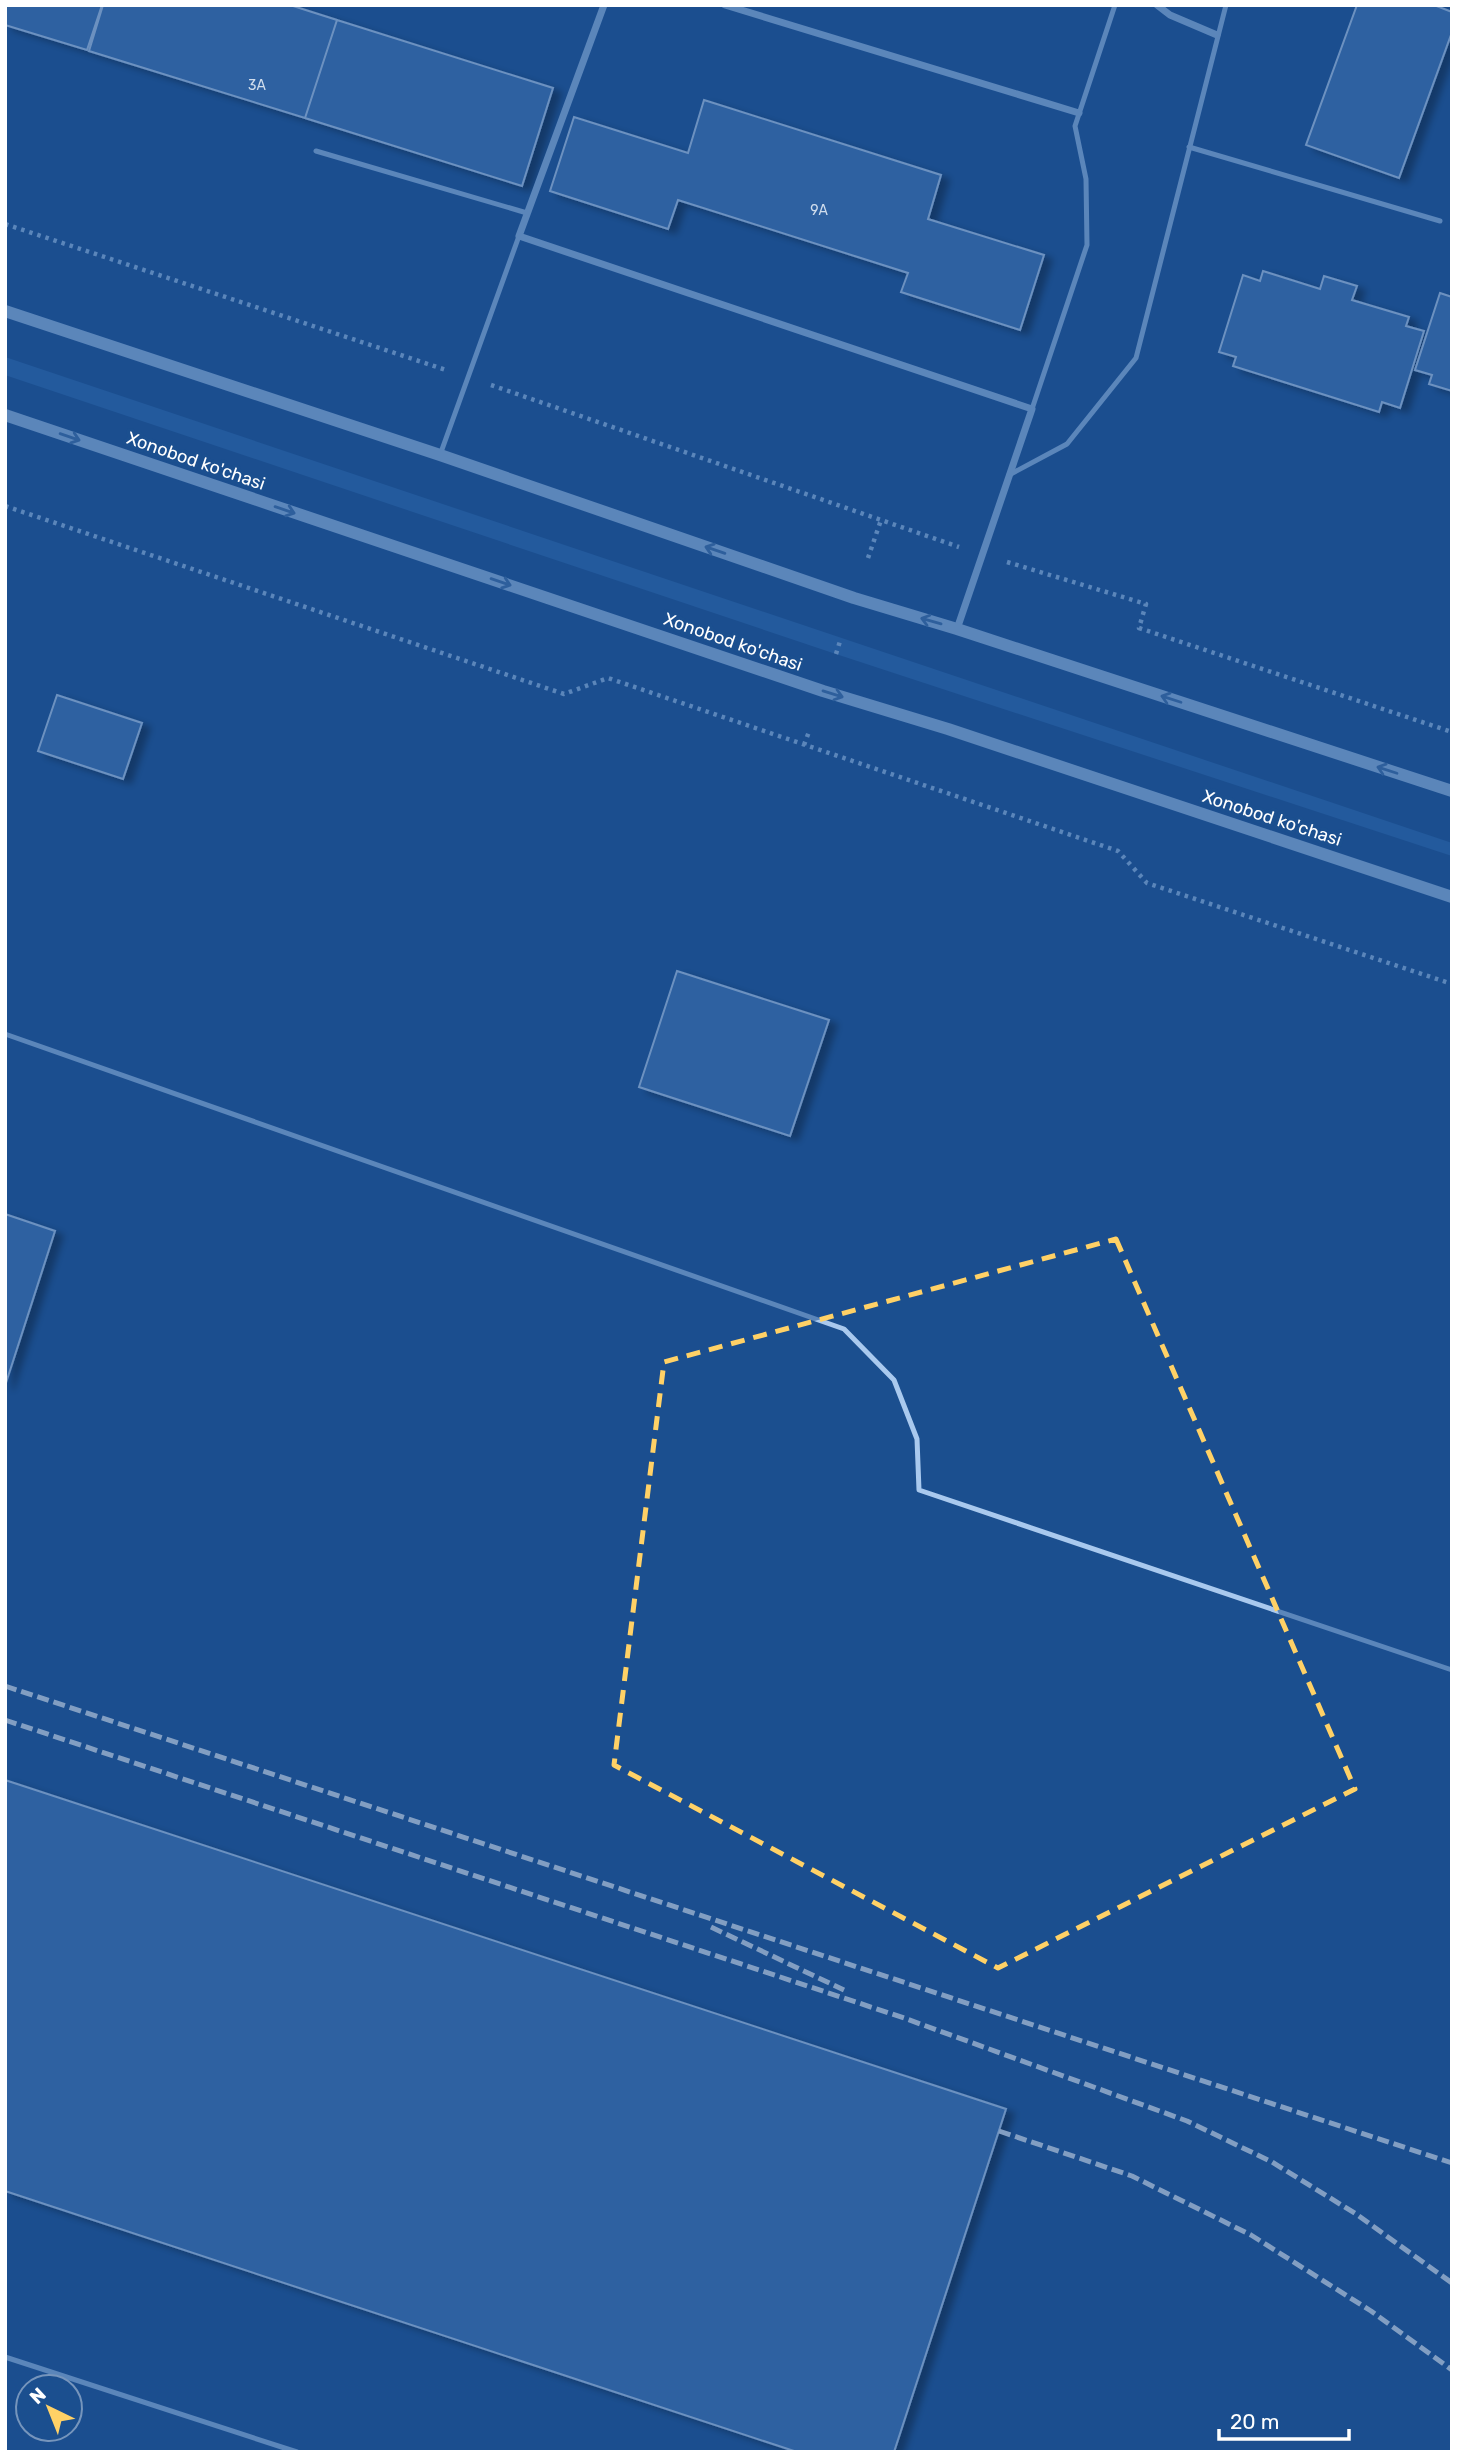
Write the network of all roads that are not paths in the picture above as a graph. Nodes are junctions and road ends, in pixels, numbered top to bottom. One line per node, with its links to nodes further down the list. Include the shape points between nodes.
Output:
1 (604, 5): 10 (street)
2 (725, 5): 7 (street)
3 (1115, 5): 7 (lane)
4 (1157, 5): 6 (street)
5 (1226, 5): 6 (lane)
6 (1217, 35): 8 (lane)
7 (1079, 113): 14 (lane, via 1075,126 1086,179 1087,245)
8 (1189, 147): 11 (lane); 17 (lane, via 1136,358 1067,444)
9 (316, 151): 10 (lane)
10 (527, 213): 12 (street)
11 (1440, 221)
12 (519, 236): 14 (street); 16 (lane)
13 (5, 312): 16 (street)
14 (1032, 409): 17 (street)
15 (5, 415): 20 (street, Xonobod ko'chasi, one-way to 20, via 822,691)
16 (440, 455): 18 (street, one-way to 16)
17 (1009, 475): 18 (street)
18 (957, 629): 19 (street, one-way to 18)
19 (1452, 791)
20 (1452, 897)
21 (5, 1034): 22 (lane, via 845,1329 894,1380 917,1439 919,1490)
22 (1452, 1670)
23 (5, 2357): 24 (lane)
24 (297, 2452)

